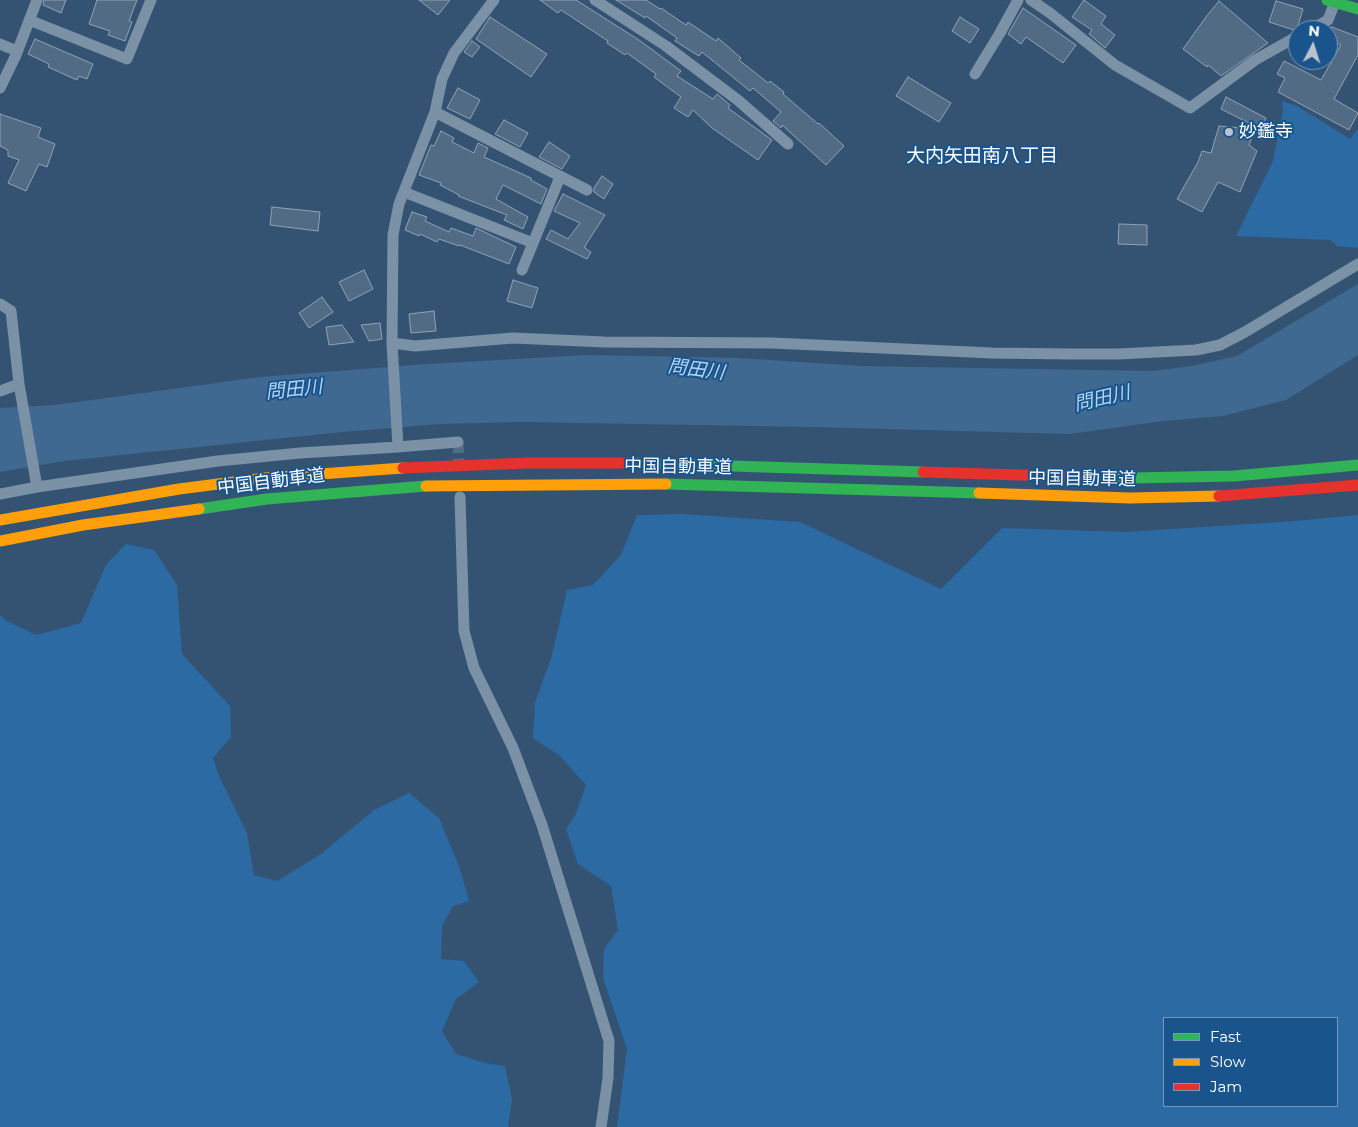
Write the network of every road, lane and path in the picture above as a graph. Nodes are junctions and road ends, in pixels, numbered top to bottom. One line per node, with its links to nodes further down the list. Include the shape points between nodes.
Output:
1 (37, 0): 9 (street)
2 (151, 0): 9 (street, via 127,59)
3 (494, 0): 16 (street, via 454,53 442,79)
4 (595, 0): 17 (street, via 666,46 739,101)
5 (1018, 0): 14 (street)
6 (1031, 0): 11 (street, via 1115,65 1190,108 1255,60)
7 (1331, 1): 8 (main road); 10 (street)
8 (1358, 9)
9 (29, 20): 13 (street)
10 (1328, 20)
11 (1288, 42)
12 (0, 44): 13 (street)
13 (17, 50): 15 (street)
14 (975, 74)
15 (0, 88)
16 (435, 112): 18 (street); 20 (street)
17 (788, 144)
18 (560, 177): 19 (street); 21 (street)
19 (587, 190)
20 (404, 192): 21 (street); 25 (street, via 393,235)
21 (533, 243): 23 (street)
22 (1358, 264): 25 (street, via 1245,332 1220,344 1196,350 1118,354 992,353 772,343 513,338 415,346)
23 (522, 270)
24 (0, 304): 26 (street, via 11,311)
25 (392, 343): 29 (street)
26 (20, 390): 27 (street); 31 (street)
27 (0, 391)
28 (458, 442): 29 (street)
29 (398, 447): 31 (street, via 218,461)
30 (1358, 465): 35 (main road, 中国自動車道, via 1234,476 1131,478 649,463 434,466 255,479)
31 (36, 484): 33 (street)
32 (1358, 485): 36 (main road, 中国自動車道, via 1234,496 1130,498 647,483 437,486 267,499 83,525)
33 (0, 494)
34 (460, 497): 37 (street, via 464,631 474,668 513,748 542,825 609,1041)
35 (0, 520)
36 (0, 541)
37 (601, 1127)

